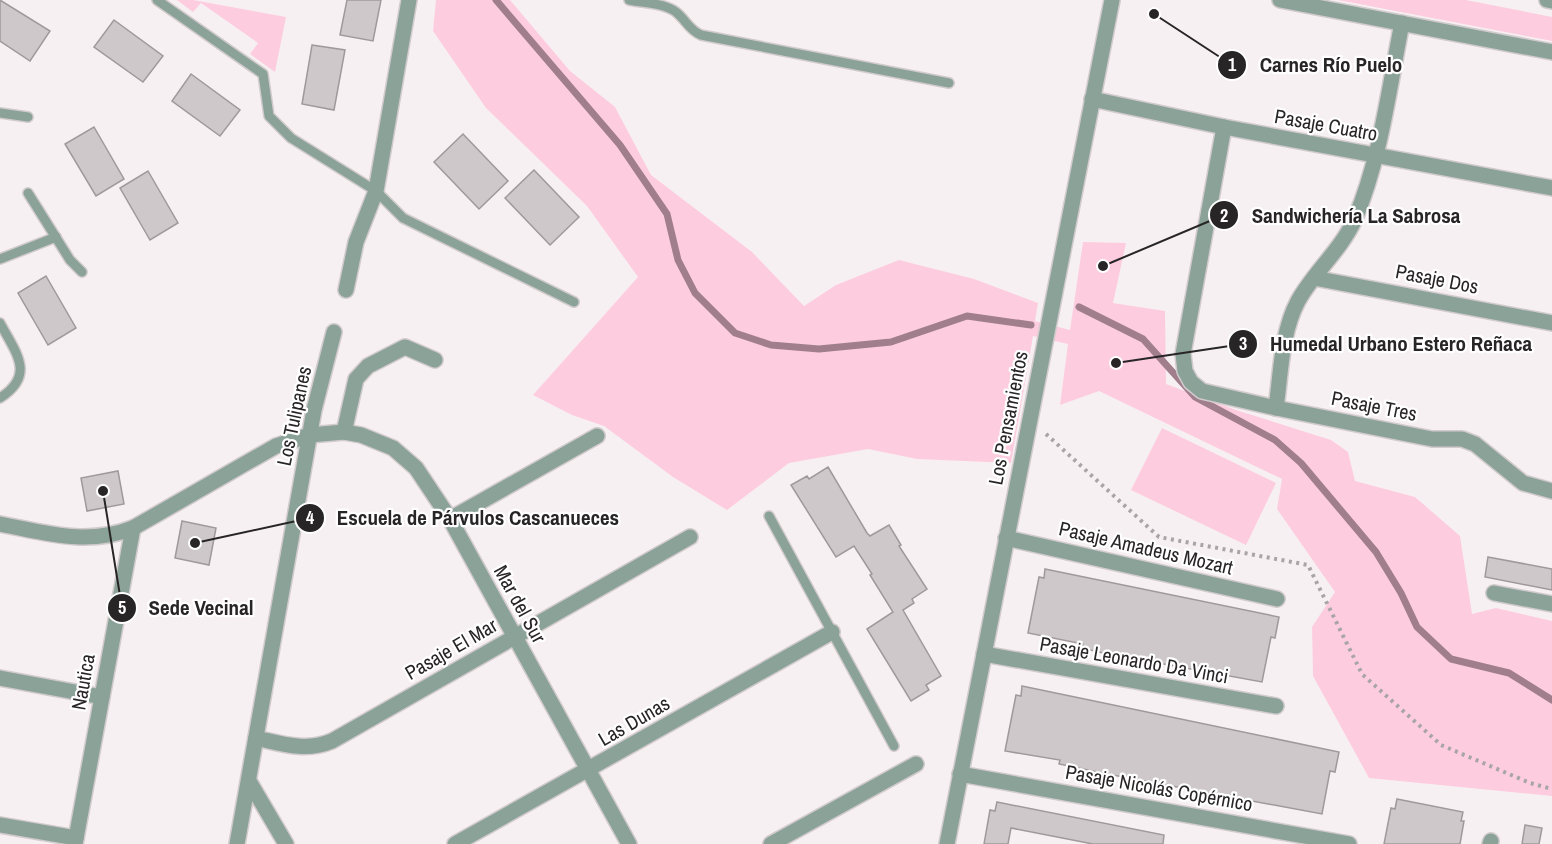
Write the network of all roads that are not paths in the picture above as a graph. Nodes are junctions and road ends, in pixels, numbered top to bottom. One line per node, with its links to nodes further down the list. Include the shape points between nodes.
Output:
1 (157, 0): 17 (lane, via 263,74 269,116 291,138)
2 (409, 0): 17 (street)
3 (629, 0): 10 (lane, via 667,7 701,35)
4 (1112, 0): 11 (street, Los Pensamientos)
5 (1280, 0): 8 (street)
6 (1546, 0): 7 (street)
7 (1552, 1)
8 (1402, 23): 9 (street); 15 (street)
9 (1552, 52)
10 (949, 83)
11 (1092, 99): 14 (street, Pasaje Cuatro); 40 (street, Los Pensamientos)
12 (0, 113): 13 (lane)
13 (28, 117)
14 (1224, 127): 15 (street, Pasaje Cuatro); 30 (street, Pasaje Tres, via 1183,354 1185,371 1202,390)
15 (1376, 155): 16 (street, Pasaje Cuatro); 22 (street, via 1354,221)
16 (1552, 188)
17 (376, 191): 23 (street, via 356,242); 24 (lane, via 403,218)
18 (28, 193): 19 (lane)
19 (56, 237): 20 (lane); 21 (lane)
20 (0, 259)
21 (82, 272)
22 (1314, 278): 25 (street, Pasaje Dos); 30 (street, via 1298,302 1287,330)
23 (346, 290)
24 (574, 302)
25 (1552, 322)
26 (0, 323): 29 (lane, via 19,358 21,370 18,382)
27 (334, 332): 32 (street, Los Tulipanes)
28 (435, 360): 31 (street, via 405,347 368,366 356,379)
29 (0, 398)
30 (1276, 408): 34 (street, Pasaje Tres, via 1432,438 1462,439 1475,444 1523,483)
31 (344, 432): 32 (street, Mar del Sur); 36 (street, Mar del Sur, via 378,440 407,459)
32 (310, 435): 38 (street, Mar del Sur, via 276,446); 50 (street, Los Tulipanes)
33 (597, 436): 36 (street)
34 (1552, 491)
35 (769, 516): 44 (lane)
36 (450, 519): 45 (street, Mar del Sur)
37 (0, 524): 38 (street, Mar del Sur, via 75,539 110,536)
38 (133, 528): 48 (street, Nautica)
39 (690, 537): 45 (street, Pasaje El Mar)
40 (1006, 538): 42 (street, Pasaje Amadeus Mozart); 46 (street, Los Pensamientos)
41 (1494, 593): 43 (street)
42 (1277, 599)
43 (1552, 604)
44 (832, 632): 51 (lane); 53 (street, Las Dunas)
45 (514, 636): 50 (street, Pasaje El Mar, via 324,745 297,748); 53 (street, Mar del Sur)
46 (984, 654): 49 (street, Pasaje Leonardo Da Vinci); 54 (street, Los Pensamientos)
47 (0, 678): 48 (street)
48 (102, 698): 57 (street, Nautica)
49 (1276, 706)
50 (256, 738): 55 (street, Los Tulipanes)
51 (894, 746)
52 (916, 764): 62 (street)
53 (588, 770): 58 (street, Las Dunas); 61 (street, Mar del Sur)
54 (960, 774): 63 (street, Los Pensamientos); 64 (street, Pasaje Nicolás Copérnico)
55 (249, 781): 59 (street, Los Tulipanes); 60 (street)
56 (0, 825): 57 (street)
57 (75, 841)
58 (457, 843)
59 (237, 844)
60 (286, 844)
61 (629, 844)
62 (771, 844)
63 (946, 844)
64 (1349, 844)

